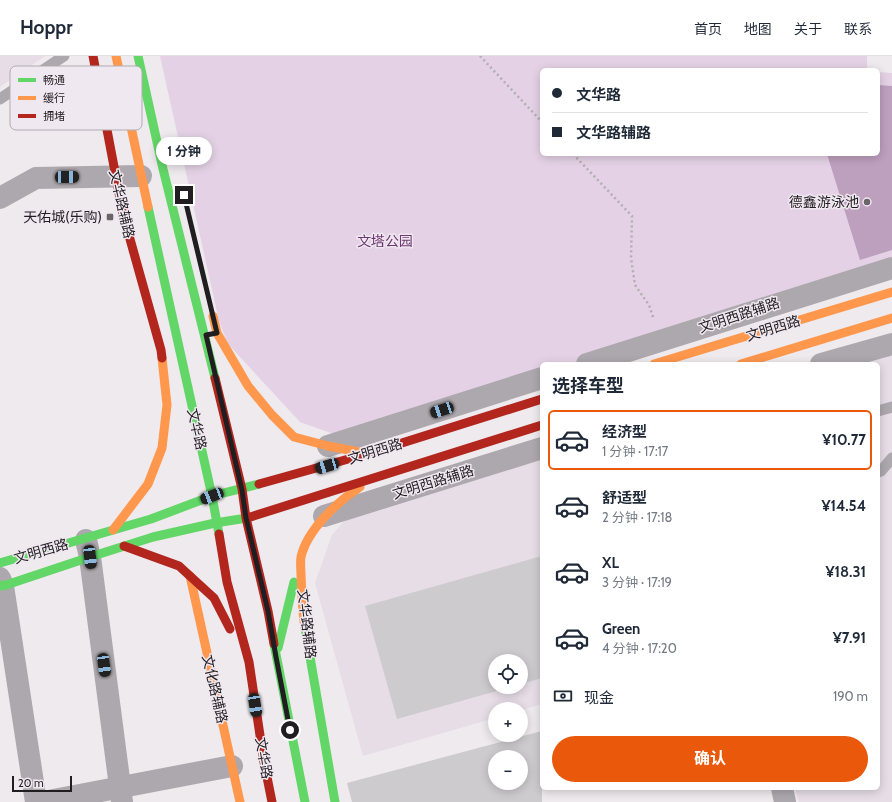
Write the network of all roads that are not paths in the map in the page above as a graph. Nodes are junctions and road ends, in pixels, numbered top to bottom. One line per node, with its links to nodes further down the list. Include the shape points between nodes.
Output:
1 (64, 56): 5 (lane)
2 (93, 56): 6 (street, 文华路辅路)
3 (116, 56): 7 (street, 文华路)
4 (138, 56): 8 (street)
5 (49, 66)
6 (95, 66)
7 (118, 66)
8 (140, 66)
9 (142, 74): 22 (street, via 163,169)
10 (10, 92): 11 (lane)
11 (0, 99)
12 (106, 130): 15 (street, 文华路辅路)
13 (131, 130): 14 (street, 文华路)
14 (140, 176): 15 (street); 24 (street, 文华路)
15 (115, 177): 16 (street, via 36,178); 25 (street, 文华路辅路)
16 (0, 198)
17 (892, 268): 27 (street, 文明西路辅路)
18 (892, 292): 28 (street, 文明西路)
19 (211, 310): 21 (street)
20 (892, 318): 26 (street, 文明西路)
21 (217, 333): 22 (street); 35 (street, via 248,386 272,416 294,437)
22 (206, 335): 41 (street)
23 (892, 344): 26 (street)
24 (178, 345): 25 (street); 42 (street, 文华路)
25 (161, 350): 46 (street, 文华路辅路, via 167,405 162,448 148,484)
26 (834, 353): 29 (street, 文明西路)
27 (593, 362)
28 (661, 362)
29 (758, 362)
30 (540, 379): 35 (street)
31 (540, 400): 37 (street, 文明西路)
32 (892, 407): 33 (lane)
33 (880, 410)
34 (540, 426): 40 (street, 文明西路)
35 (328, 446): 37 (street)
36 (540, 449): 43 (street, 文明西路辅路)
37 (370, 454): 41 (street, 文明西路)
38 (892, 458): 39 (lane)
39 (880, 471)
40 (377, 476): 43 (street, 文华路辅路, via 352,492); 44 (street, 文明西路)
41 (242, 490): 42 (street, 文明西路); 44 (street)
42 (212, 496): 45 (street, 文华路); 46 (street, 文明西路)
43 (324, 516): 49 (street, 文华路辅路, via 308,540)
44 (246, 518): 45 (street, 文明西路); 53 (street)
45 (217, 522): 47 (street, 文明西路); 54 (street, 文华路, via 227,582)
46 (114, 530): 48 (street, 文明西路)
47 (124, 546): 48 (street, 文明西路); 51 (street, via 179,566)
48 (88, 548): 50 (street, 文明西路); 52 (street, 文明西路); 57 (street)
49 (301, 557): 53 (street); 63 (street, 文华路辅路, via 302,609)
50 (0, 563)
51 (190, 576): 54 (street, via 214,598); 55 (street, 文化路辅路)
52 (1, 583): 58 (street)
53 (276, 657): 62 (street)
54 (249, 662): 61 (street, 文华路)
55 (232, 766): 57 (street); 60 (street, 文化路辅路)
56 (782, 790): 64 (street)
57 (121, 795): 59 (street)
58 (36, 802)
59 (43, 802)
60 (240, 802)
61 (272, 802)
62 (305, 802)
63 (335, 802)
64 (785, 802)

